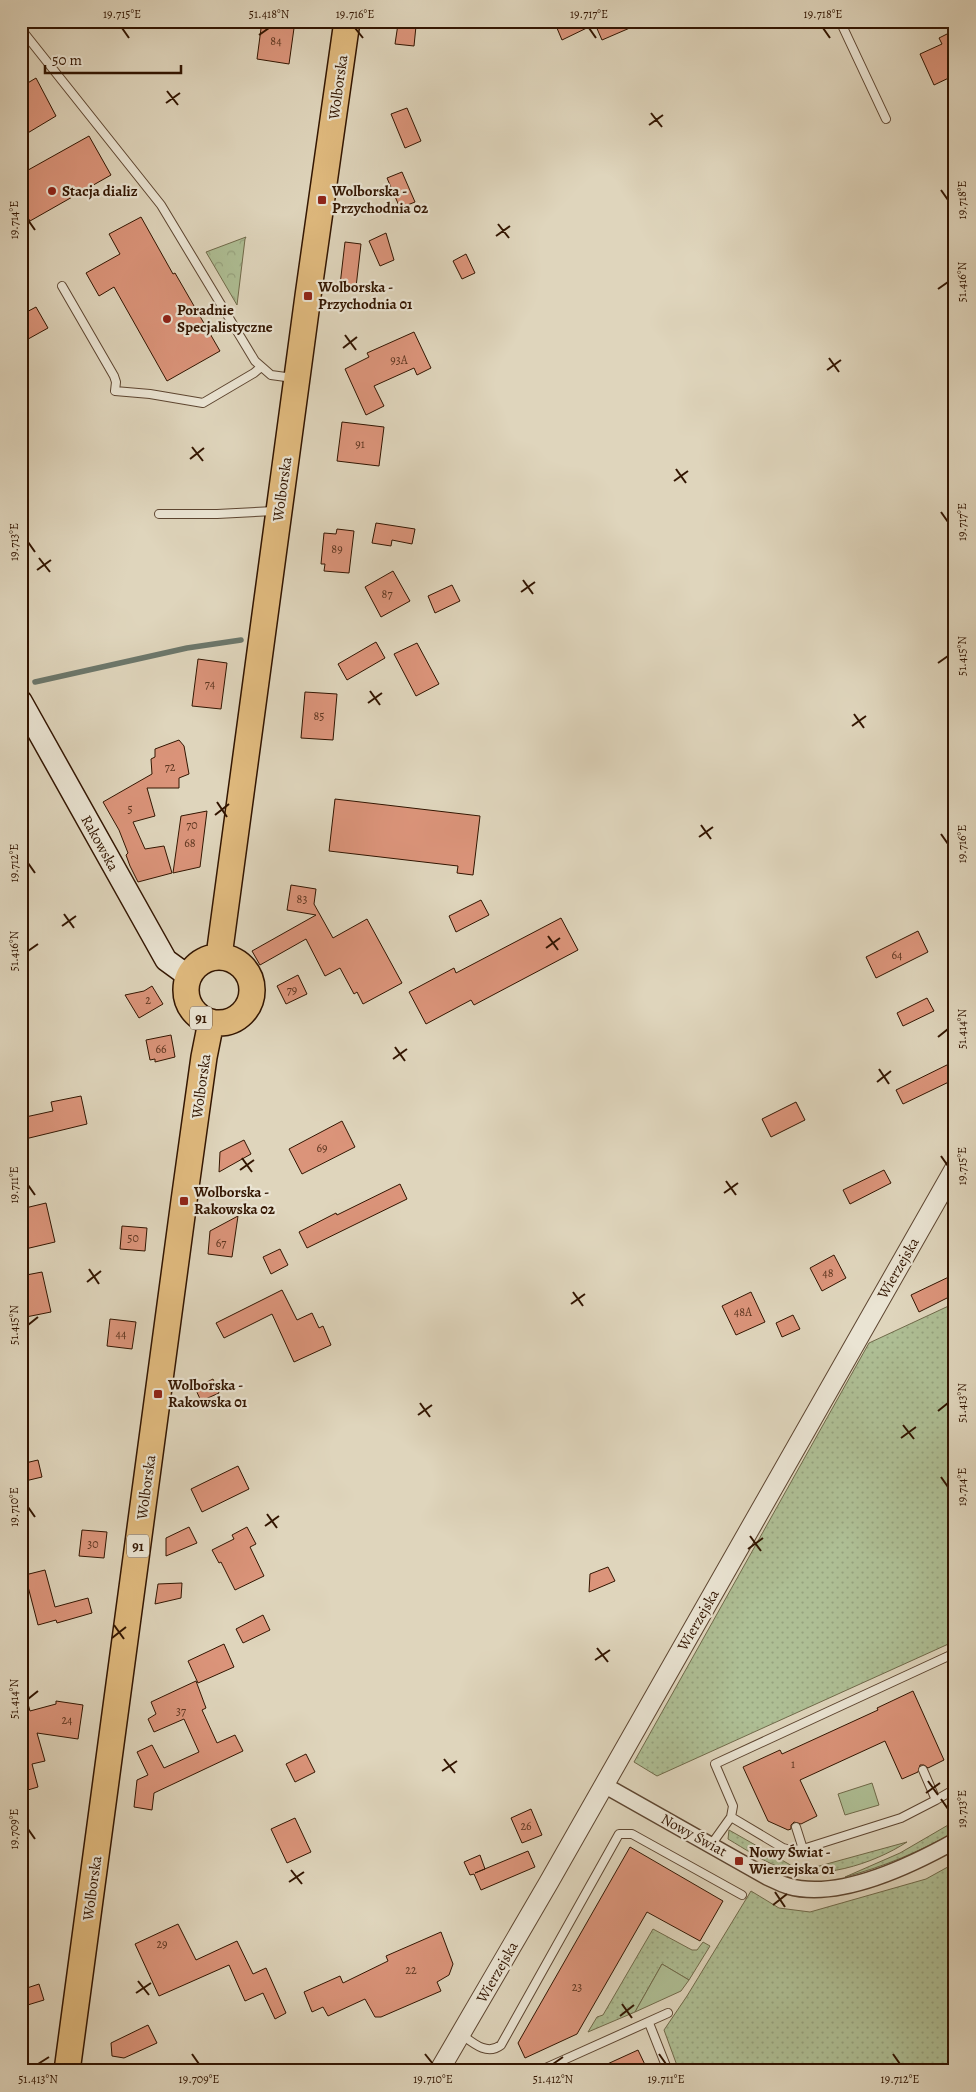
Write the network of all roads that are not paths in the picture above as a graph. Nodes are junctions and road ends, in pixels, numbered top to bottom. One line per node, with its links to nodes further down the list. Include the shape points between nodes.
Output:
1 (347, 21): 7 (main road, Wolborska)
2 (840, 21): 4 (lane)
3 (21, 29): 6 (lane, via 161,205 244,345)
4 (886, 119)
5 (62, 286): 6 (lane, via 114,376 115,391 203,403)
6 (261, 367): 7 (lane, via 271,375)
7 (298, 379): 8 (main road, Wolborska)
8 (279, 511): 9 (lane); 11 (main road, Wolborska)
9 (159, 514)
10 (21, 701): 12 (main road, Rakowska, via 166,960)
11 (219, 956): 12 (main road, via 197,964); 13 (main road, 91, via 237,961 244,968 252,985 252,994 250,1003 238,1017 221,1023)
12 (188, 976): 13 (main road, 91, via 186,996 189,1005 195,1013)
13 (211, 1022): 29 (main road, Wolborska / 91)
14 (955, 1168): 17 (street, Wierzejska)
15 (955, 1653): 20 (lane, via 715,1764 733,1806)
16 (923, 1770): 19 (lane)
17 (604, 1785): 23 (street, Nowy Świat); 28 (street, Wierzejska)
18 (955, 1789): 19 (lane)
19 (936, 1800): 24 (lane, via 901,1818)
20 (731, 1817): 23 (lane); 24 (lane, via 783,1848)
21 (796, 1827): 24 (lane)
22 (955, 1841): 23 (street, Nowy Świat, via 880,1876 817,1889 796,1888 779,1882)
23 (711, 1845)
24 (803, 1849)
25 (742, 1895): 28 (lane, via 632,1834 618,1834 501,2046 487,2050)
26 (668, 2013): 27 (lane)
27 (649, 2023): 31 (lane); 32 (lane)
28 (461, 2034): 30 (street, Wierzejska)
29 (67, 2071)
30 (439, 2071)
31 (539, 2071)
32 (668, 2071)

